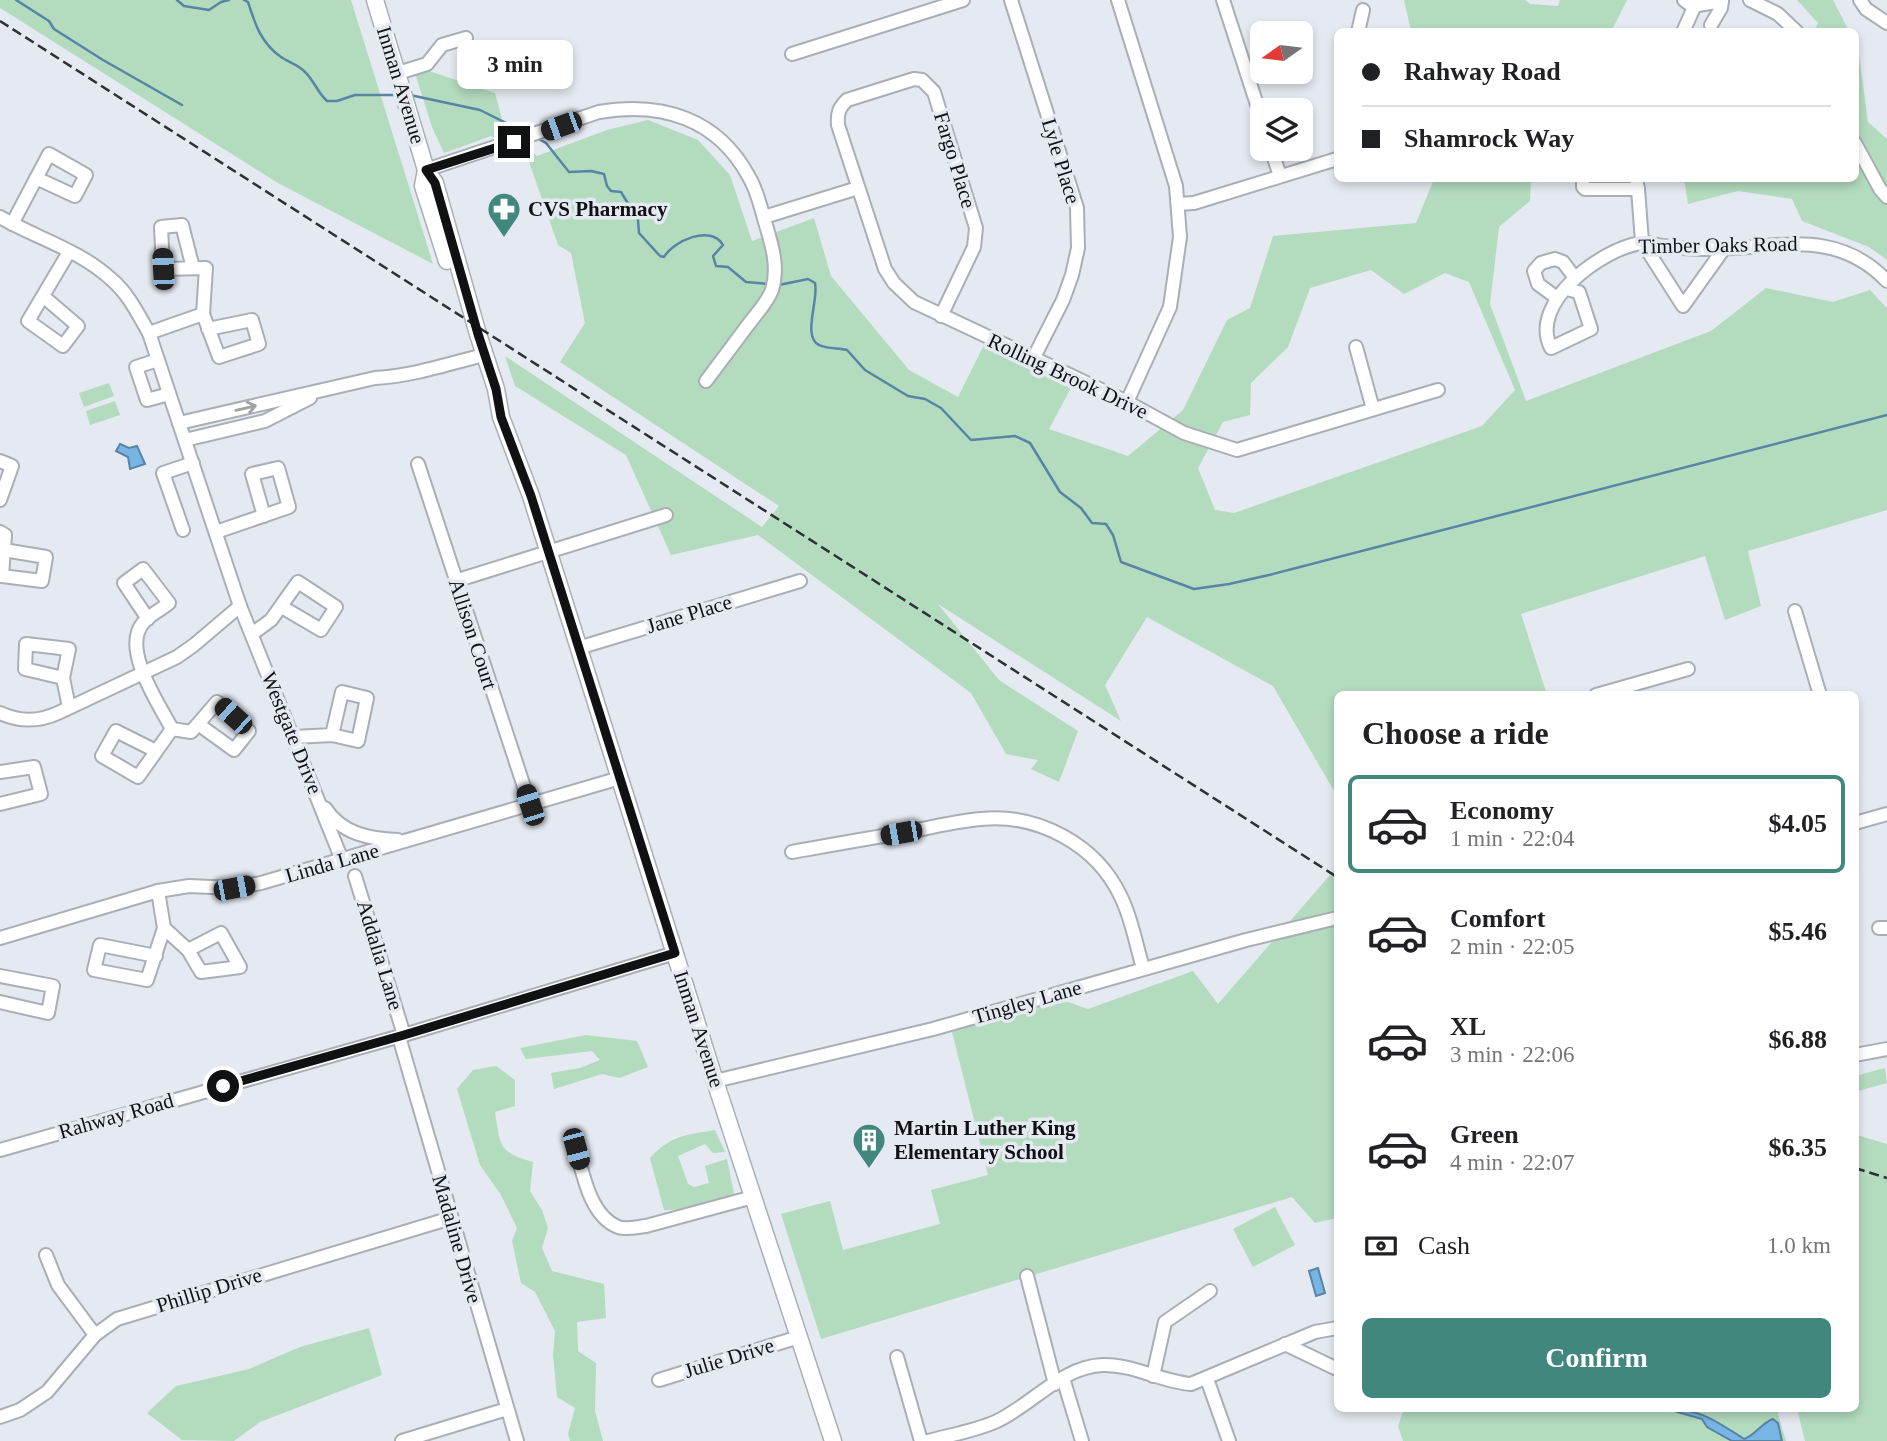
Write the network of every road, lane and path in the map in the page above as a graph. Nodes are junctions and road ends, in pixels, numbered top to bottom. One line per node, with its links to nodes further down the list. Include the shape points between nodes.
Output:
1 (375, 0): 18 (main road, Inman Avenue)
2 (963, 0): 17 (street)
3 (1010, 0): 47 (street, Lyle Place, via 1078,218 1072,275)
4 (1223, 0): 19 (street)
5 (1722, 0): 9 (street); 12 (street)
6 (1750, 0): 15 (street, via 1778,14)
7 (1860, 0): 11 (street)
8 (1123, 1): 31 (street)
9 (1690, 3): 14 (street)
10 (1363, 10): 13 (street)
11 (1887, 23)
12 (1712, 25)
13 (1359, 28)
14 (1684, 28)
15 (1793, 28)
16 (466, 38): 18 (street, via 442,45 428,64)
17 (792, 54)
18 (398, 73): 24 (main road, Inman Avenue)
19 (1255, 98)
20 (847, 100): 29 (street, Rolling Brook Drive, via 837,115 838,125); 42 (street, Fargo Place, via 914,79 922,80 934,92 976,228 971,257)
21 (1859, 150): 30 (street)
22 (1334, 160): 25 (street)
23 (1275, 161): 25 (street)
24 (426, 170): 32 (street, via 599,112 657,110 677,114 716,135 737,156); 46 (main road, Inman Avenue, via 423,186); 55 (main road, Inman Avenue, via 435,183)
25 (1280, 176): 31 (street)
26 (36, 178): 33 (street)
27 (1583, 182): 28 (street, via 1585,189)
28 (1637, 184): 34 (street)
29 (858, 188): 32 (street); 42 (street, Rolling Brook Drive, via 894,283 914,302)
30 (1887, 197)
31 (1178, 204): 53 (street, via 1180,237 1170,307)
32 (764, 217): 49 (street, via 774,252 773,284)
33 (6, 221): 36 (street, Westgate Drive)
34 (1642, 242): 35 (street, Timber Oaks Road); 35 (street, via 1683,306); 38 (street, Timber Oaks Road, via 1619,250)
35 (1723, 250): 39 (street, Timber Oaks Road, via 1800,243 1824,246 1855,257)
36 (69, 252): 40 (street); 44 (street, Westgate Drive, via 112,279)
37 (193, 268): 41 (street, via 206,268)
38 (1575, 278): 38 (street, Timber Oaks Road, via 1562,293 1538,284 1534,271 1555,259)
39 (1887, 281)
40 (44, 297)
41 (204, 314): 43 (street); 44 (street)
42 (941, 316): 47 (street, Rolling Brook Drive)
43 (208, 329)
44 (149, 333): 48 (street, Westgate Drive)
45 (1356, 346): 54 (street)
46 (476, 357): 51 (street); 55 (main road, Inman Avenue)
47 (1032, 359): 53 (street, Rolling Brook Drive)
48 (158, 360): 52 (street, Westgate Drive); 52 (street, via 136,367 147,400)
49 (706, 382)
50 (1438, 390): 54 (street, Rolling Brook Drive)
51 (322, 391): 56 (street, one-way to 51); 57 (street, via 265,421)
52 (169, 394): 56 (street, Westgate Drive)
53 (1127, 402): 54 (street, Rolling Brook Drive, via 1184,433 1237,450)
54 (1373, 409)
55 (501, 417): 68 (main road, Inman Avenue)
56 (179, 423): 57 (street, Westgate Drive)
57 (185, 440): 59 (street, Westgate Drive)
58 (0, 461): 61 (street, via 12,466)
59 (193, 463): 64 (street, via 163,473); 66 (street, Westgate Drive)
60 (418, 464): 69 (street, Allison Court)
61 (2, 492)
62 (666, 515): 68 (street)
63 (264, 516): 66 (street)
64 (183, 530)
65 (0, 532): 67 (street, via 5,536)
66 (216, 532): 71 (street, Westgate Drive)
67 (4, 550)
68 (548, 552): 69 (street); 76 (main road, Inman Avenue)
69 (455, 581): 93 (street, Allison Court)
70 (800, 581): 76 (street, Jane Place)
71 (240, 606): 75 (street, Westgate Drive); 78 (street, via 177,657)
72 (282, 607): 75 (street)
73 (1795, 611): 81 (street)
74 (148, 619): 78 (street, via 135,638)
75 (252, 634): 87 (street, Westgate Drive)
76 (578, 648): 90 (main road, Inman Avenue)
77 (1688, 669): 80 (street)
78 (142, 672): 82 (street); 85 (street)
79 (63, 678): 82 (street)
80 (1610, 691)
81 (1819, 691)
82 (69, 707): 83 (street, via 36,720)
83 (0, 713)
84 (198, 723): 85 (street, via 191,732)
85 (172, 729): 88 (street)
86 (332, 735): 87 (street)
87 (294, 737): 91 (street, Westgate Drive)
88 (156, 751)
89 (0, 772): 92 (street, via 34,767 41,794)
90 (620, 778): 93 (street, Linda Lane); 105 (main road, Inman Avenue)
91 (312, 780): 96 (street, via 327,811 346,829 375,839); 98 (street, Westgate Drive)
92 (0, 804)
93 (530, 805): 96 (street, Linda Lane)
94 (1887, 814): 95 (street)
95 (1859, 819)
96 (408, 841): 98 (street, Linda Lane)
97 (792, 852): 107 (street, via 983,818 1033,824 1082,847 1110,877 1129,917)
98 (342, 860): 100 (street, Linda Lane, via 234,888 188,886)
99 (355, 876): 110 (street, Addalia Lane)
100 (158, 891): 102 (street); 103 (street, Linda Lane)
101 (1334, 919): 107 (street, Tingley Lane)
102 (164, 928): 104 (street); 106 (street)
103 (0, 938)
104 (188, 950)
105 (675, 953): 110 (street, Rahway Road); 113 (main road, Inman Avenue)
106 (156, 956): 106 (street, via 148,981 94,970 100,945)
107 (1143, 968): 113 (street, Tingley Lane, via 933,1029)
108 (0, 976): 109 (street, via 53,986 48,1013)
109 (0, 1002)
110 (402, 1036): 115 (street, Rahway Road); 117 (street, Madaline Drive)
111 (1887, 1049): 112 (street)
112 (1859, 1054)
113 (715, 1080): 116 (main road, Inman Avenue)
114 (576, 1149): 116 (street, via 596,1206 617,1227 646,1226)
115 (0, 1150)
116 (753, 1197): 123 (main road, Inman Avenue)
117 (451, 1218): 122 (street, Phillip Drive, via 127,1315); 131 (street, Madaline Drive)
118 (46, 1255): 122 (street, via 58,1285)
119 (1027, 1276): 130 (street)
120 (1210, 1291): 127 (street, via 1165,1322)
121 (1334, 1329): 124 (street)
122 (95, 1335): 132 (street, Phillip Drive, via 47,1392)
123 (799, 1337): 129 (street, Julie Drive); 135 (main road, Inman Avenue)
124 (1285, 1344): 126 (street); 128 (street)
125 (897, 1357): 136 (street)
126 (1334, 1368)
127 (1153, 1376): 128 (street, via 1191,1384); 130 (street, via 1103,1365)
128 (1207, 1379): 139 (street)
129 (659, 1380)
130 (1059, 1381): 137 (street, via 993,1423); 138 (street)
131 (507, 1409): 133 (street); 134 (street, Madaline Drive)
132 (0, 1417)
133 (402, 1441)
134 (517, 1441)
135 (833, 1441)
136 (921, 1441)
137 (928, 1441)
138 (1082, 1441)
139 (1229, 1441)

